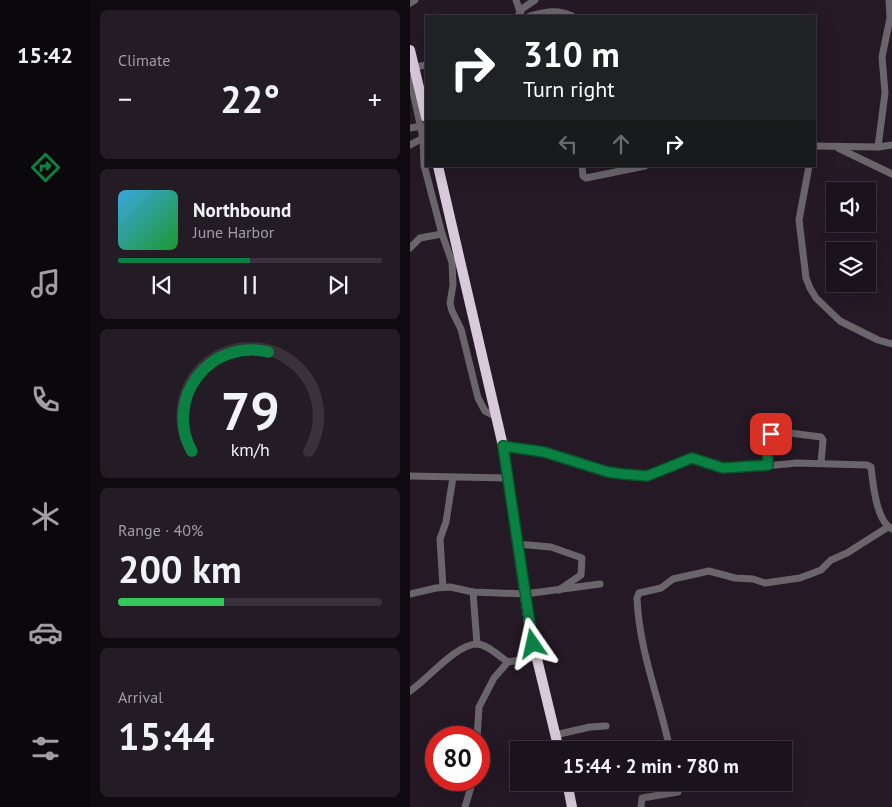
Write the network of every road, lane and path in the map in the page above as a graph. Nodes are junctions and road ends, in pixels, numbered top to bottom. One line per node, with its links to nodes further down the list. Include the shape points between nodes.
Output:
1 (415, 0): 5 (street)
2 (516, 0): 6 (street)
3 (535, 0): 6 (street)
4 (889, 0): 20 (street, via 890,18 882,57 885,93)
5 (410, 3)
6 (519, 14)
7 (534, 15): 8 (street, via 551,11)
8 (570, 15)
9 (410, 50): 11 (highway)
10 (425, 65): 11 (street)
11 (415, 67): 13 (highway)
12 (410, 78): 13 (street)
13 (424, 121): 14 (street); 15 (street)
14 (410, 128)
15 (424, 138): 16 (street); 26 (street, via 424,165)
16 (410, 145)
17 (892, 145): 20 (street)
18 (816, 146): 19 (street)
19 (835, 147): 20 (street); 25 (street)
20 (878, 147)
21 (438, 167): 29 (highway)
22 (582, 167): 23 (street, via 586,178)
23 (640, 167)
24 (809, 167): 28 (street, via 799,220 810,288 840,321)
25 (892, 174)
26 (442, 234): 27 (street, via 420,238); 29 (street, via 452,262 452,311 461,328 478,398 485,411)
27 (410, 248)
28 (892, 344)
29 (495, 416): 30 (highway)
30 (503, 446): 32 (street, via 544,452 608,472 647,476 692,458 723,468); 35 (highway)
31 (821, 463): 32 (street); 32 (street, via 821,437 782,432 767,436); 36 (street, via 869,466 877,505)
32 (768, 465)
33 (410, 476): 34 (street)
34 (453, 477): 35 (street); 39 (street, via 440,539)
35 (506, 478): 37 (highway)
36 (890, 528): 52 (street, via 831,560 821,570 800,578 764,583 709,571 673,579 661,588 639,593 640,636)
37 (517, 544): 40 (street, via 551,547 582,558 581,575); 43 (highway)
38 (600, 584): 40 (street)
39 (443, 587): 41 (street); 42 (street)
40 (558, 590): 43 (street)
41 (473, 592): 43 (street); 44 (street)
42 (410, 594)
43 (525, 594): 45 (highway)
44 (477, 644): 46 (street); 47 (street, via 454,655)
45 (536, 657): 46 (street); 50 (highway)
46 (508, 662): 48 (street, via 494,678 479,707)
47 (410, 692)
48 (478, 726)
49 (606, 726): 50 (street)
50 (555, 735): 51 (highway)
51 (557, 741)
52 (668, 741)
53 (470, 791): 56 (street)
54 (569, 791): 57 (highway)
55 (678, 791): 58 (street, via 642,798)
56 (465, 807)
57 (572, 807)
58 (641, 807)

